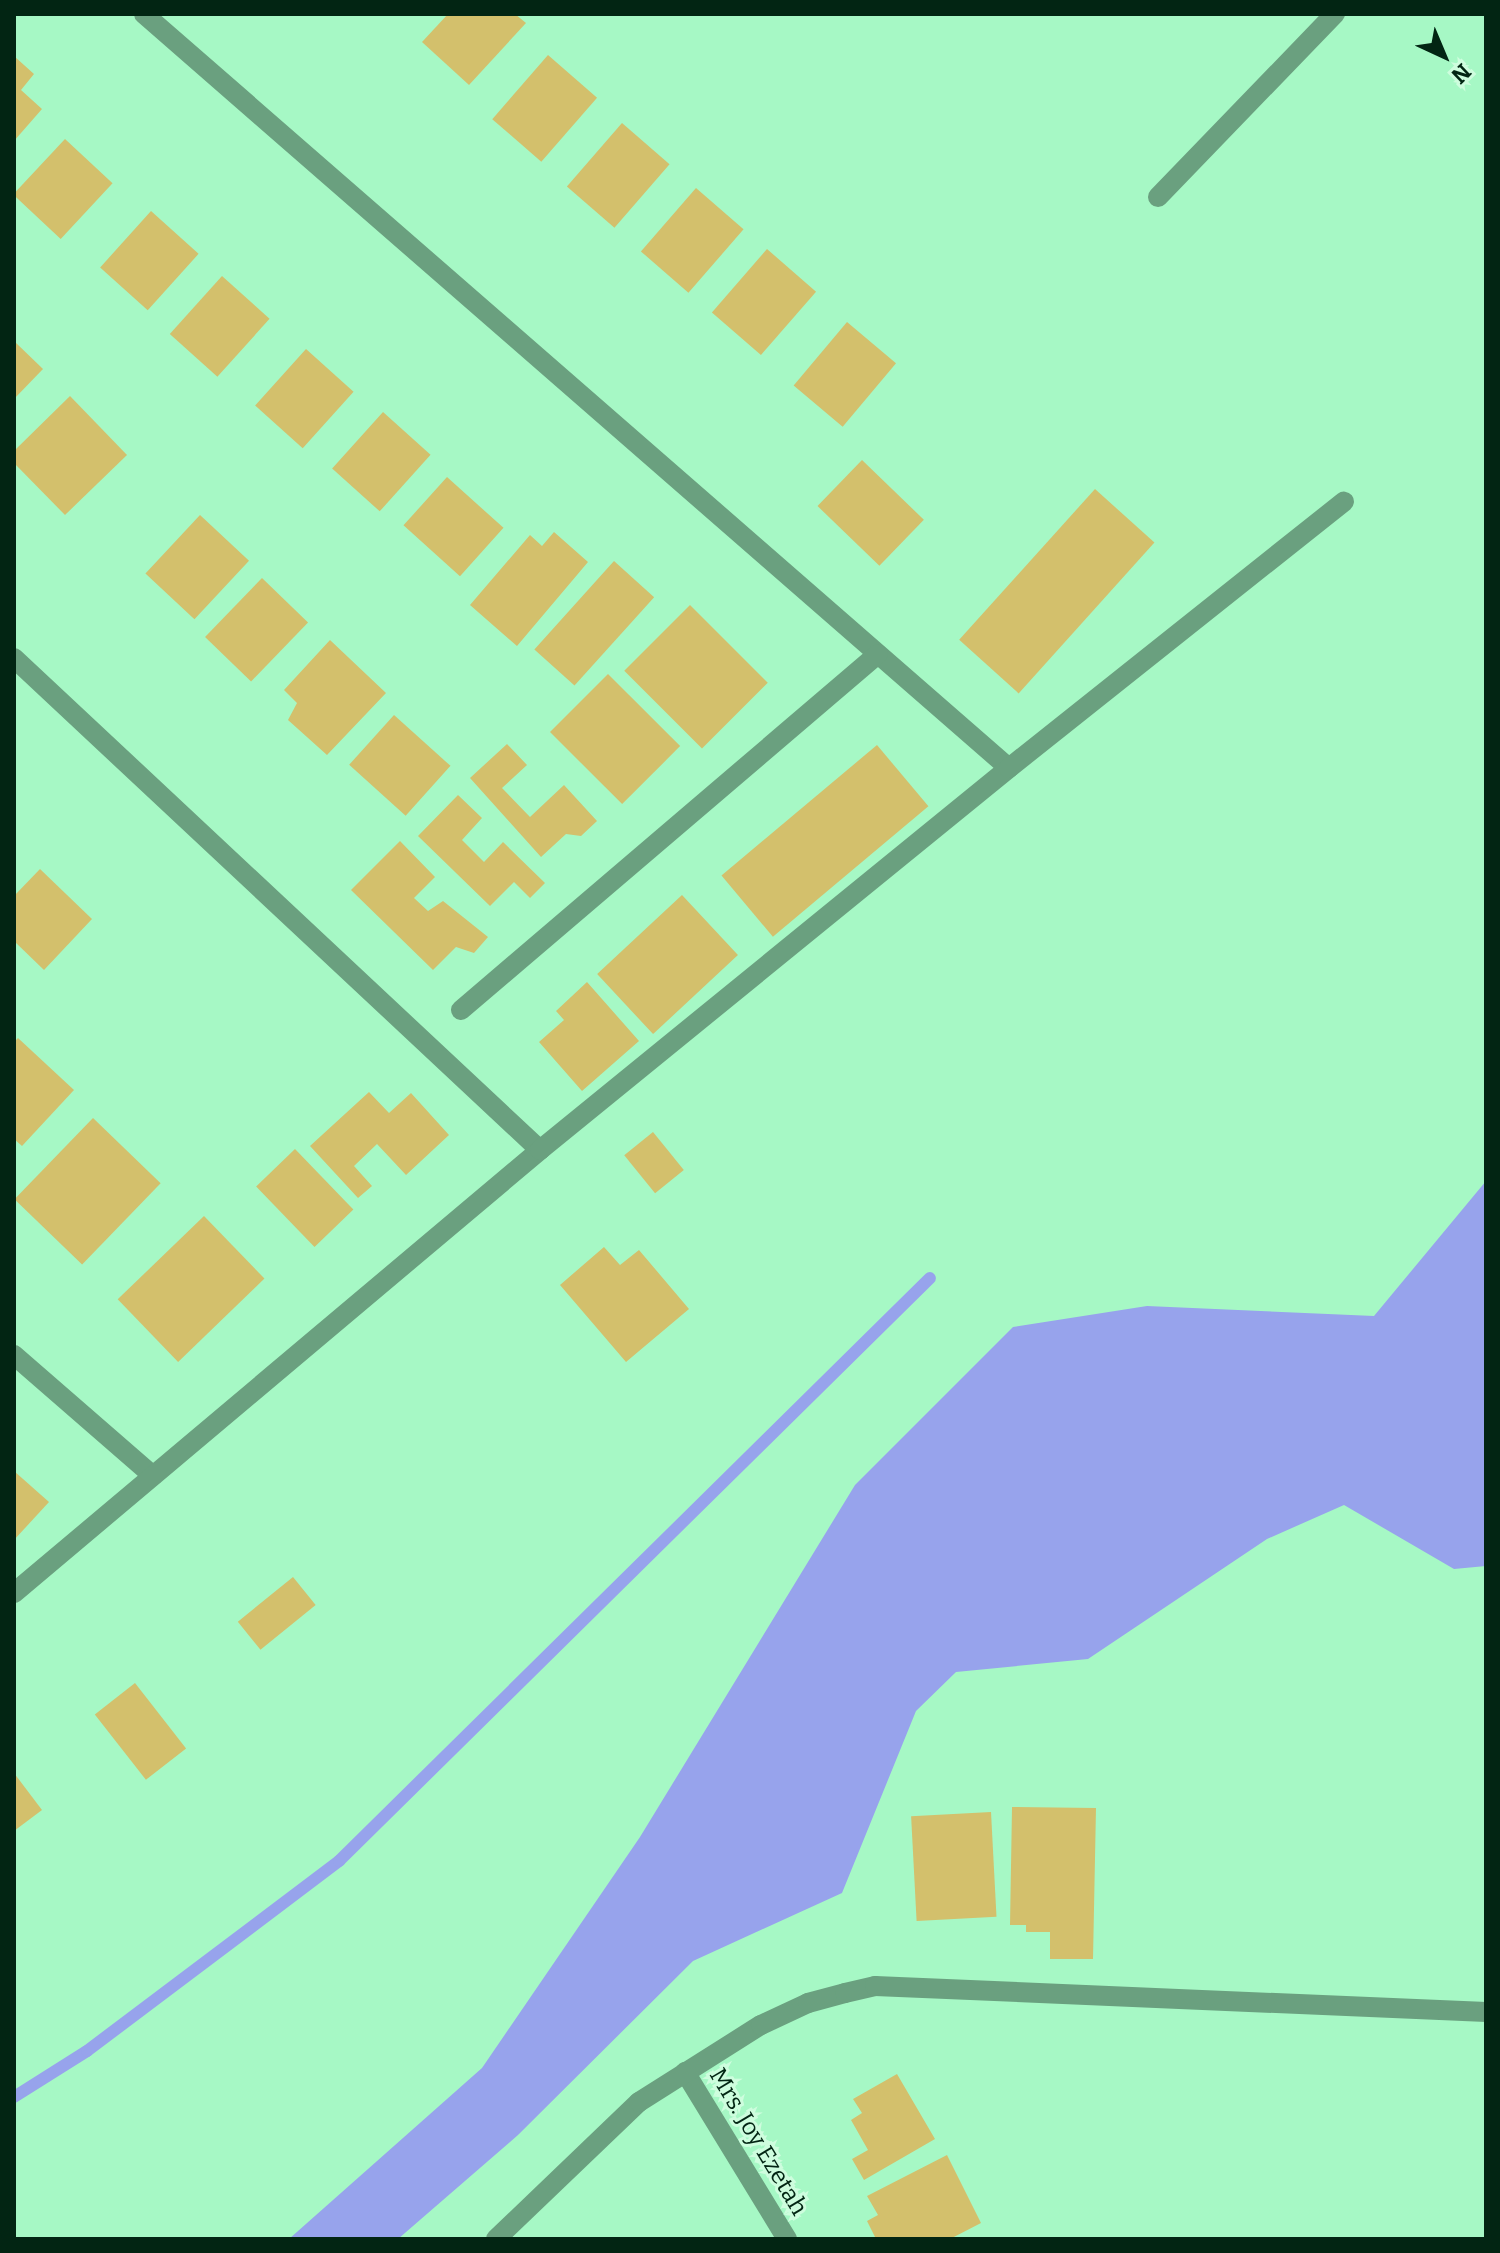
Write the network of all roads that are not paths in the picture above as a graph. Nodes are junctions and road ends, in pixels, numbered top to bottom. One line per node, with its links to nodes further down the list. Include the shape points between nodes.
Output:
1 (144, 14): 5 (street)
2 (1335, 14): 3 (street)
3 (1158, 197)
4 (1344, 502): 7 (street)
5 (878, 654): 7 (street); 8 (street)
6 (14, 658): 9 (street)
7 (1009, 768): 9 (street)
8 (461, 1010)
9 (540, 1150): 11 (street)
10 (14, 1355): 11 (street)
11 (153, 1476): 12 (street)
12 (14, 1593)
13 (1486, 2012): 14 (street, via 875,1986 808,2003)
14 (685, 2072): 15 (street, via 639,2102); 16 (street, Mrs. Joy Ezetah)
15 (496, 2239)
16 (787, 2239)

